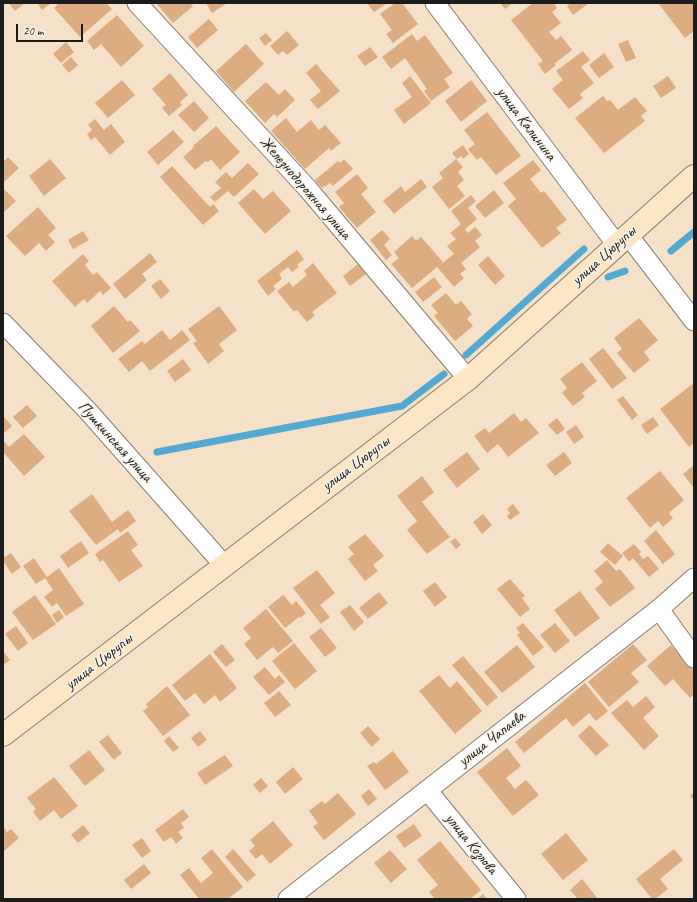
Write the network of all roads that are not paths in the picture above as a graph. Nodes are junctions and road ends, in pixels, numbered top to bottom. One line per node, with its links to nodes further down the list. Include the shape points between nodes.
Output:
1 (137, 3): 7 (street, Железнодорожная улица, via 308,189)
2 (435, 3): 4 (street, улица Калинина)
3 (694, 176): 4 (street, улица Цюрупы)
4 (622, 240): 5 (street, улица Калинина); 7 (street, улица Цюрупы)
5 (694, 320)
6 (3, 323): 8 (street, Пушкинская улица, via 87,410)
7 (468, 378): 8 (street, улица Цюрупы)
8 (224, 565): 12 (street, улица Цюрупы)
9 (694, 578): 10 (street, улица Чапаева)
10 (659, 609): 11 (street); 13 (street, улица Чапаева)
11 (694, 658)
12 (3, 735)
13 (427, 790): 14 (street, улица Чапаева); 15 (street, улица Козлова)
14 (288, 899)
15 (516, 899)

